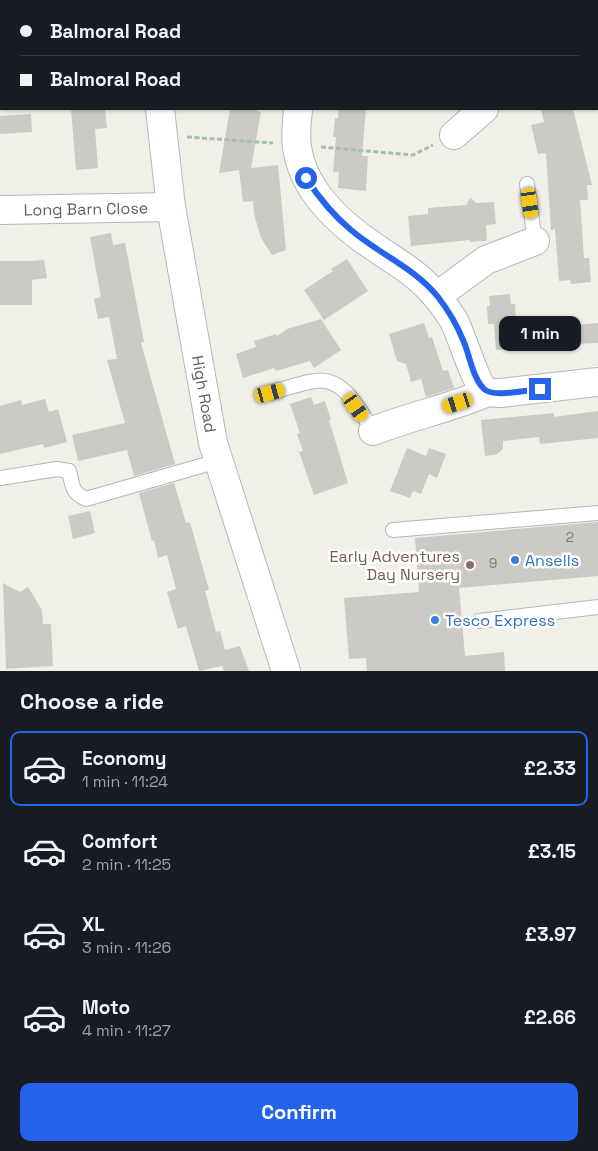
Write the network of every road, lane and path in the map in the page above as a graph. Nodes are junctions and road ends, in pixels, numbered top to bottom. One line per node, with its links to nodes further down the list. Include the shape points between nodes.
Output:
1 (160, 110): 6 (street, High Road)
2 (298, 110): 9 (street, via 296,145 299,161 317,195 351,231 405,268)
3 (483, 110): 4 (street)
4 (454, 135)
5 (527, 184): 8 (lane)
6 (171, 207): 7 (street, Long Barn Close); 14 (street, High Road)
7 (0, 210)
8 (535, 241): 9 (street, via 486,260)
9 (437, 296): 11 (street, via 464,340 475,374)
10 (598, 382): 11 (street)
11 (488, 392): 13 (street)
12 (270, 393): 13 (lane, via 316,380 332,382 348,394)
13 (373, 431)
14 (218, 461): 15 (lane, via 86,499 74,490 69,471 57,469); 20 (street, High Road)
15 (0, 478)
16 (598, 513): 17 (lane)
17 (392, 530)
18 (598, 608): 19 (lane)
19 (480, 620)
20 (286, 671)

